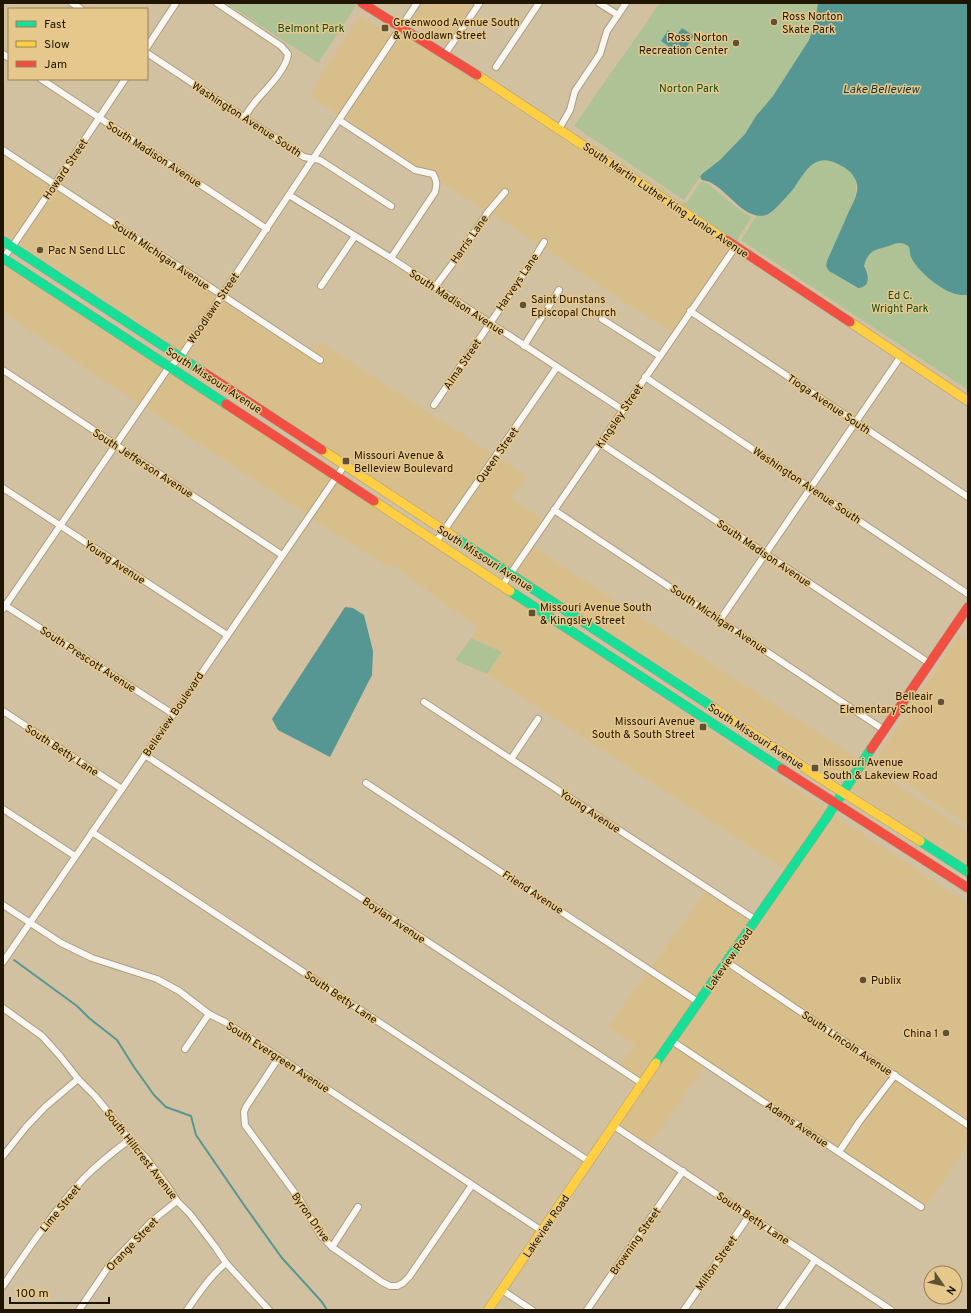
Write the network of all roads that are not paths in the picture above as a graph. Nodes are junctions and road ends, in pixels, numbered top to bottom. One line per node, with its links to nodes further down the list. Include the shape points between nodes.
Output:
1 (176, 3): 11 (street)
2 (217, 3): 18 (street, via 281,46 288,54 286,63)
3 (362, 3): 10 (main road, South Martin Luther King Junior Avenue)
4 (417, 3): 10 (street, Woodlawn Street)
5 (477, 3): 13 (street, via 479,4)
6 (539, 3): 14 (street)
7 (599, 3): 9 (street)
8 (626, 3): 9 (street)
9 (618, 15): 20 (street, via 607,30 600,54 575,92 570,110)
10 (401, 28): 13 (main road, South Martin Luther King Junior Avenue); 19 (street, Woodlawn Street)
11 (148, 45)
12 (148, 54): 18 (street, Washington Avenue South)
13 (445, 54): 20 (main road, South Martin Luther King Junior Avenue)
14 (496, 67)
15 (42, 80): 17 (street, South Madison Avenue)
16 (124, 80): 17 (street, Howard Street)
17 (99, 118): 23 (street, Howard Street); 27 (street, South Madison Avenue)
18 (244, 118): 22 (street, Washington Avenue South, via 304,157)
19 (339, 120): 22 (street, Woodlawn Street); 34 (street, via 415,170 433,174 436,179 435,192)
20 (559, 129): 31 (main road, South Martin Luther King Junior Avenue)
21 (3, 150): 23 (street, South Michigan Avenue)
22 (314, 158): 25 (street, Woodlawn Street); 26 (street, Washington Avenue South)
23 (55, 184): 32 (street, Howard Street); 38 (street, South Michigan Avenue)
24 (505, 192): 36 (street, Harris Lane)
25 (289, 195): 27 (street, Woodlawn Street); 28 (street, South Madison Avenue)
26 (391, 206)
27 (267, 228): 38 (street, Woodlawn Street)
28 (355, 236): 34 (street, South Madison Avenue); 35 (street)
29 (3, 241): 32 (main road, South Missouri Avenue)
30 (544, 242): 41 (street, Harveys Lane)
31 (736, 246): 39 (street, Kingsley Street); 44 (main road, South Martin Luther King Junior Avenue)
32 (12, 247): 33 (street, Howard Street); 45 (main road, South Missouri Avenue)
33 (3, 258): 47 (main road, South Missouri Avenue)
34 (390, 258): 36 (street, South Madison Avenue)
35 (321, 286)
36 (435, 287): 41 (street, South Madison Avenue)
37 (559, 290): 42 (street)
38 (222, 296): 45 (street, Woodlawn Street); 46 (street, South Michigan Avenue)
39 (690, 311): 43 (street, Kingsley Street); 54 (street, Tioga Avenue South)
40 (602, 319): 43 (street)
41 (490, 323): 42 (street, South Madison Avenue); 52 (street, Alma Street)
42 (524, 346): 48 (street, South Madison Avenue)
43 (660, 356): 50 (street, Kingsley Street)
44 (901, 356): 51 (main road, South Martin Luther King Junior Avenue); 54 (street)
45 (180, 358): 47 (street, Woodlawn Street); 57 (main road, South Missouri Avenue)
46 (320, 360)
47 (169, 367): 56 (street, Woodlawn Street); 58 (main road, South Missouri Avenue)
48 (557, 367): 53 (street, South Madison Avenue); 64 (street, Queen Street)
49 (3, 370): 56 (street, South Jefferson Avenue)
50 (645, 377): 53 (street, Kingsley Street); 60 (street, Washington Avenue South)
51 (968, 401)
52 (434, 405)
53 (623, 410): 55 (street, Kingsley Street)
54 (856, 422): 60 (street); 61 (street, Tioga Avenue South)
55 (600, 443): 62 (street, Kingsley Street); 66 (street, South Madison Avenue)
56 (116, 445): 63 (street, Woodlawn Street); 67 (street, South Jefferson Avenue)
57 (344, 466): 58 (street, Belleview Boulevard); 64 (main road, South Missouri Avenue)
58 (336, 477): 65 (main road, South Missouri Avenue); 67 (street, Belleview Boulevard)
59 (3, 488): 63 (street, Young Avenue)
60 (810, 488): 66 (street); 70 (street, Washington Avenue South)
61 (968, 497)
62 (554, 510): 68 (street, Kingsley Street); 73 (street, South Michigan Avenue)
63 (60, 526): 71 (street, Woodlawn Street); 74 (street, Young Avenue)
64 (444, 531): 65 (street, Queen Street); 68 (main road, South Missouri Avenue)
65 (436, 542): 69 (main road, South Missouri Avenue)
66 (765, 554): 73 (street); 75 (street, South Madison Avenue)
67 (282, 555): 74 (street, Belleview Boulevard)
68 (510, 575): 69 (street, Kingsley Street); 85 (main road, South Missouri Avenue)
69 (502, 586): 86 (main road, South Missouri Avenue)
70 (968, 594)
71 (4, 606): 78 (street, South Prescott Avenue)
72 (968, 607): 75 (main road, Lakeview Road)
73 (720, 620): 80 (street, South Michigan Avenue)
74 (227, 635): 78 (street, Belleview Boulevard)
75 (929, 664): 80 (main road, Lakeview Road)
76 (424, 702): 82 (street, Young Avenue)
77 (3, 712): 84 (street, South Betty Lane)
78 (173, 714): 81 (street, Belleview Boulevard)
79 (538, 719): 82 (street)
80 (884, 730): 85 (main road, Lakeview Road)
81 (145, 755): 84 (street, Belleview Boulevard); 105 (street, Boylan Avenue)
82 (511, 759): 93 (street, Young Avenue)
83 (366, 782): 97 (street, Friend Avenue)
84 (122, 789): 88 (street, Belleview Boulevard)
85 (843, 792): 86 (main road, Lakeview Road); 90 (main road, South Missouri Avenue)
86 (836, 804): 91 (main road, South Missouri Avenue); 93 (main road, Lakeview Road)
87 (3, 809): 89 (street)
88 (92, 832): 89 (street, Belleview Boulevard); 111 (street, South Betty Lane)
89 (76, 856): 94 (street, Belleview Boulevard)
90 (968, 872)
91 (968, 888)
92 (3, 905): 94 (street, South Evergreen Avenue)
93 (756, 920): 96 (main road, Lakeview Road)
94 (30, 923): 95 (street, Belleview Boulevard); 99 (street, South Evergreen Avenue, via 61,943 92,958 157,979 179,991)
95 (3, 962)
96 (726, 962): 97 (main road, Lakeview Road); 103 (street, South Lincoln Avenue)
97 (698, 1002): 100 (main road, Lakeview Road)
98 (3, 1008): 104 (street, South Hillcrest Avenue, via 42,1036)
99 (209, 1014): 101 (street); 102 (street, South Evergreen Avenue)
100 (672, 1041): 105 (main road, Lakeview Road); 109 (street, Adams Avenue)
101 (185, 1049)
102 (279, 1057): 113 (street, South Evergreen Avenue); 119 (street, Byron Drive, via 246,1107 244,1125)
103 (895, 1075): 106 (street, South Lincoln Avenue); 109 (street)
104 (78, 1079): 108 (street, South Hillcrest Avenue, via 96,1096); 110 (street, via 45,1107)
105 (643, 1084): 107 (main road, Lakeview Road)
106 (968, 1125)
107 (614, 1126): 111 (main road, Lakeview Road); 112 (street, South Betty Lane)
108 (129, 1140): 114 (street, South Hillcrest Avenue, via 147,1159); 122 (street, Lime Street, via 84,1179 41,1231)
109 (839, 1152): 116 (street, Adams Avenue)
110 (3, 1156)
111 (590, 1162): 118 (main road, Lakeview Road)
112 (683, 1172): 117 (street, South Betty Lane); 130 (street, Browning Street)
113 (472, 1185): 118 (street, South Evergreen Avenue); 119 (street, Byron Drive, via 409,1277 397,1286 382,1282)
114 (177, 1201): 121 (street, South Hillcrest Avenue, via 190,1214); 125 (street, Orange Street, via 152,1221 109,1266)
115 (358, 1207): 119 (street)
116 (921, 1207)
117 (749, 1216): 120 (street, South Betty Lane); 131 (street, Milton Street)
118 (542, 1231): 123 (main road, Lakeview Road)
119 (332, 1247)
120 (815, 1260): 124 (street, South Betty Lane); 132 (street)
121 (226, 1263): 126 (street, via 206,1283); 127 (street, South Hillcrest Avenue)
122 (3, 1286)
123 (502, 1290): 128 (main road, Lakeview Road); 129 (street)
124 (881, 1304): 133 (street); 134 (street, South Betty Lane)
125 (79, 1310)
126 (187, 1310)
127 (269, 1310)
128 (488, 1310)
129 (532, 1310)
130 (587, 1310)
131 (684, 1310)
132 (780, 1310)
133 (877, 1310)
134 (891, 1310)

